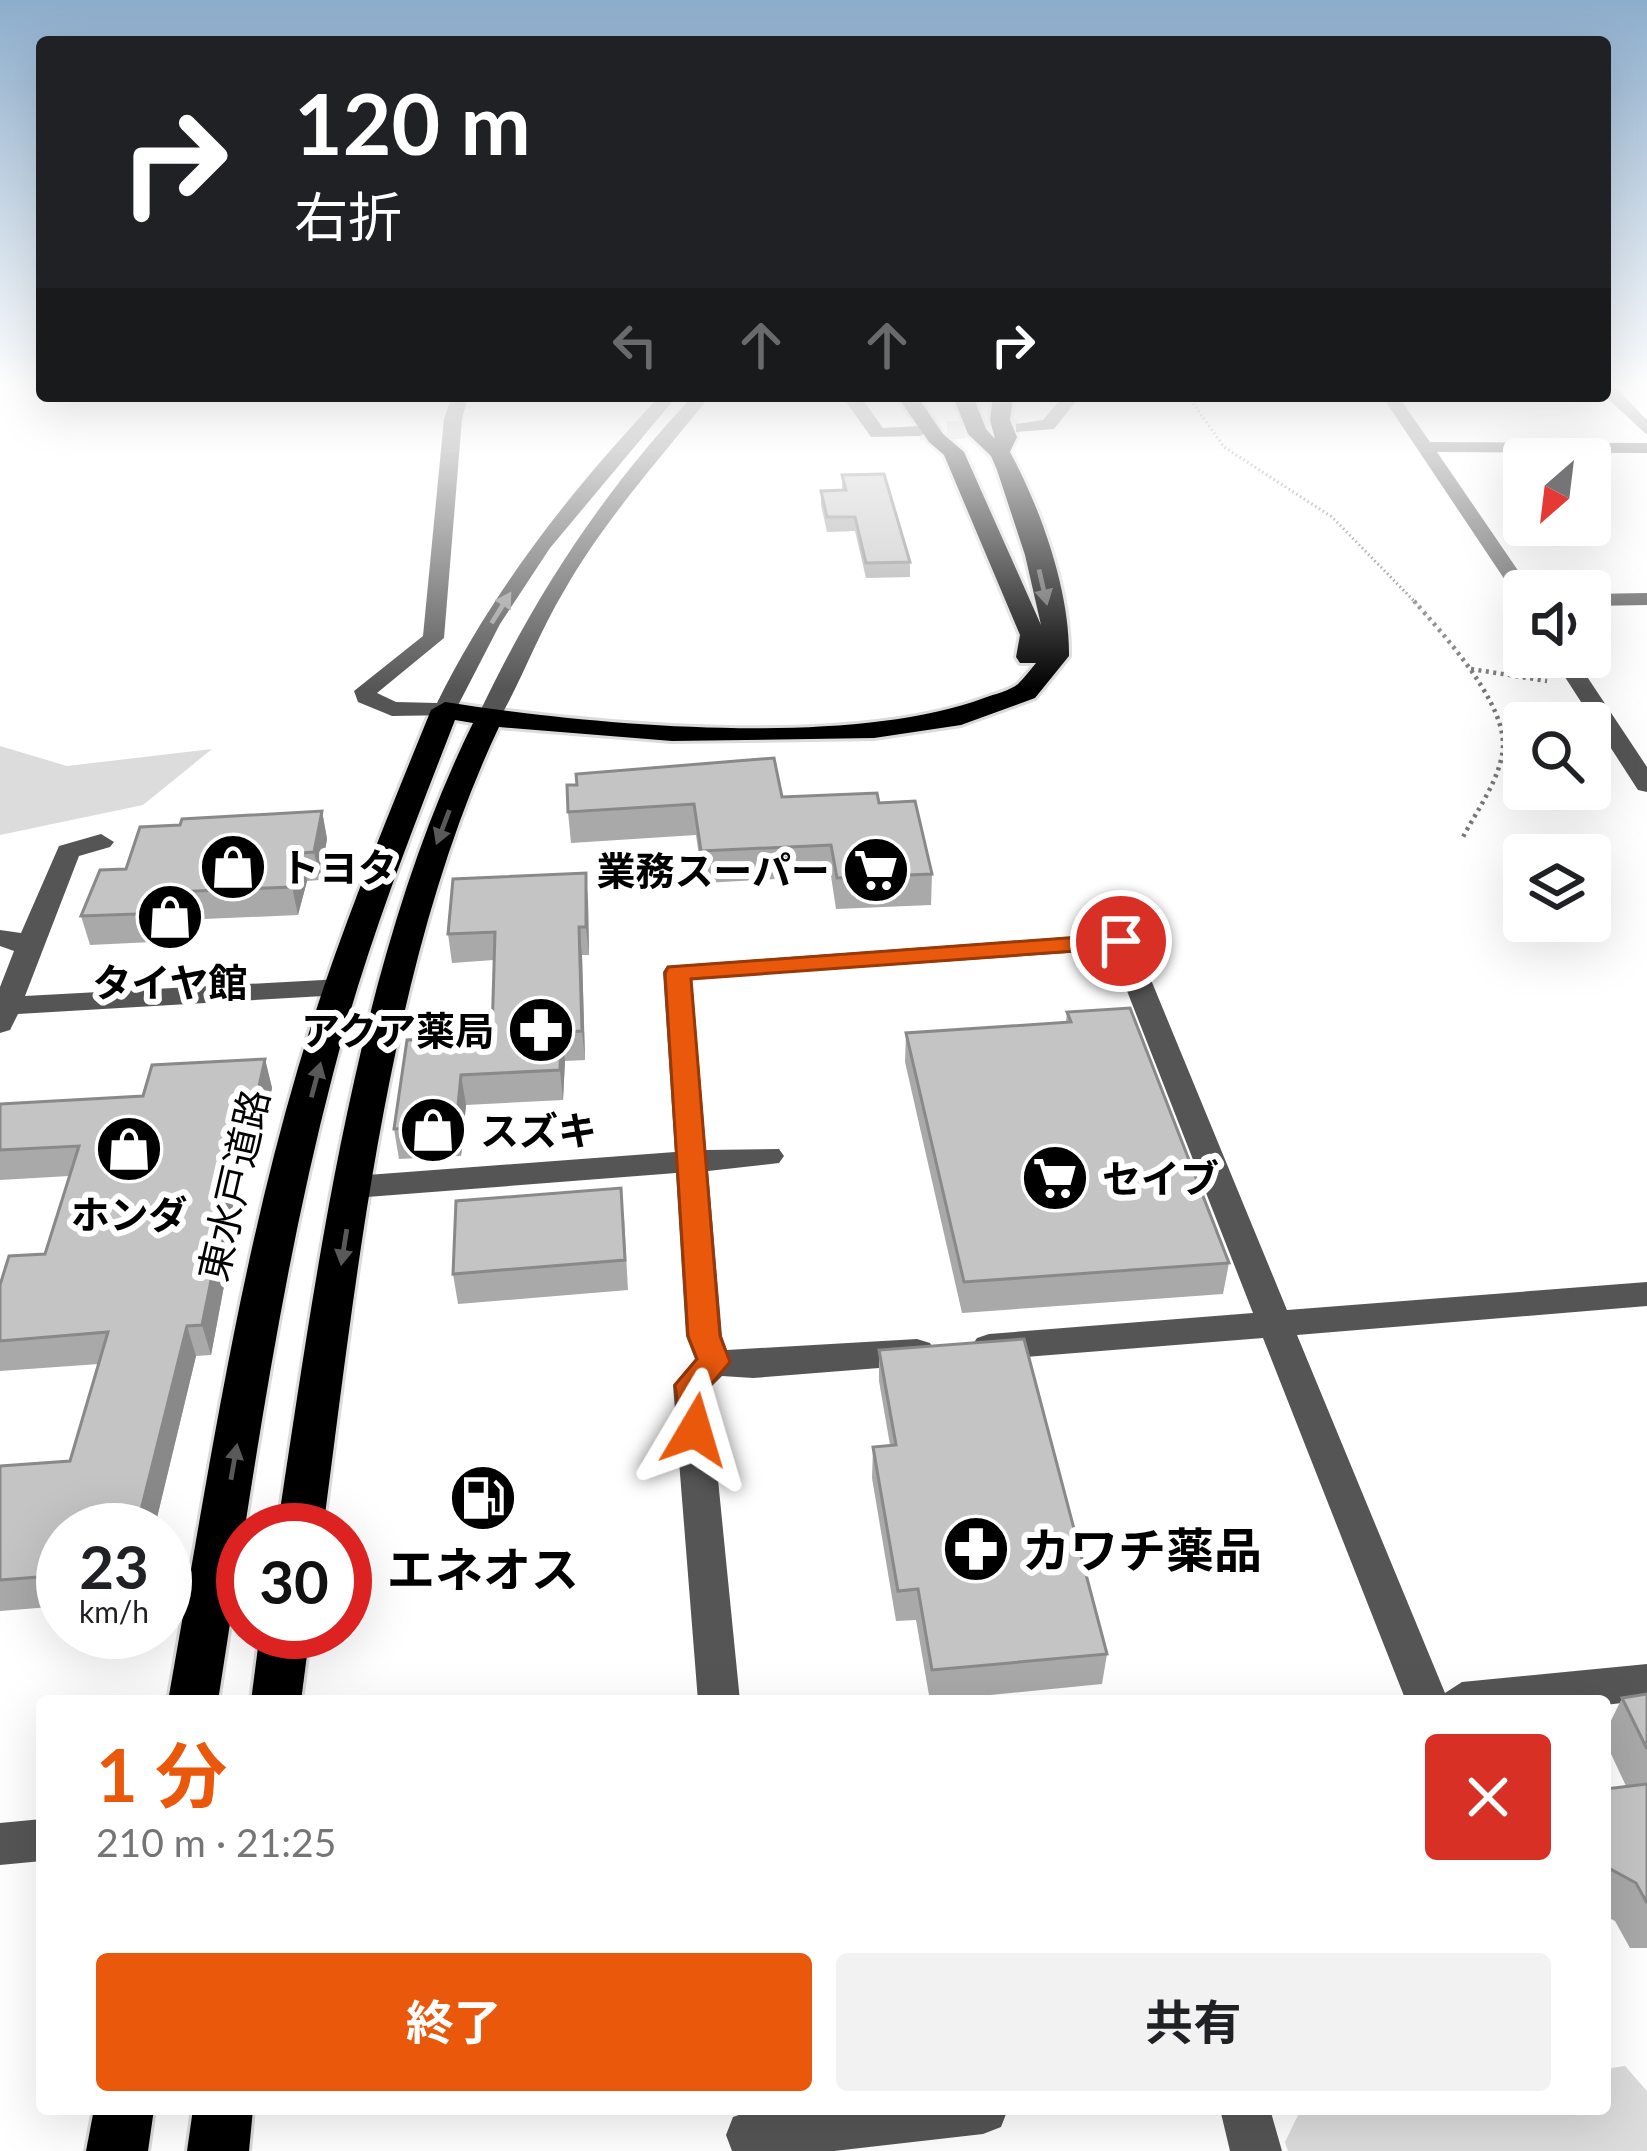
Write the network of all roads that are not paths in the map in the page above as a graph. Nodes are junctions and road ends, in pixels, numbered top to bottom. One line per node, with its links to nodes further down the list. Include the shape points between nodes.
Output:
1 (447, 489): 11 (street, via 433,638 365,691 392,709)
2 (586, 489): 11 (street, one-way to 2, via 534,554)
3 (623, 489): 12 (street, via 571,559)
4 (969, 489): 12 (highway, via 1033,635 1029,657 991,691 916,715 845,720)
5 (1015, 489): 12 (highway, one-way to 12, via 1056,656 1041,679 994,708 922,727 790,734)
6 (1454, 489): 7 (street)
7 (1508, 570)
8 (1647, 599): 9 (street)
9 (1611, 600)
10 (1576, 678): 13 (street)
11 (445, 710): 12 (highway); 17 (highway, 東水戸道路)
12 (491, 712): 21 (highway, one-way to 21, via 434,849 407,940)
13 (1647, 785)
14 (101, 842): 16 (street, via 68,851)
15 (0, 938): 16 (street, via 20,940)
16 (28, 950): 18 (street)
17 (340, 987): 18 (street); 28 (highway, 東水戸道路, one-way to 17, via 282,1214)
18 (3, 1015)
19 (769, 1156): 20 (street)
20 (693, 1165): 21 (street); 23 (street, via 677,973 1121,941); 24 (street, via 704,1336)
21 (354, 1187): 25 (highway, one-way to 25)
22 (1647, 1294): 23 (street)
23 (1277, 1325): 24 (street); 31 (street)
24 (714, 1362): 30 (street, via 691,1385)
25 (304, 1503)
26 (281, 1659): 29 (highway)
27 (1647, 1682): 32 (street)
28 (194, 1695)
29 (277, 1695)
30 (718, 1695)
31 (1425, 1695)
32 (1520, 1695)
33 (36, 1841): 34 (street)
34 (0, 1844)
35 (123, 2115): 40 (highway)
36 (222, 2115): 41 (highway)
37 (922, 2115): 39 (street)
38 (1247, 2115): 42 (street)
39 (751, 2132)
40 (117, 2151)
41 (218, 2151)
42 (1256, 2151)

